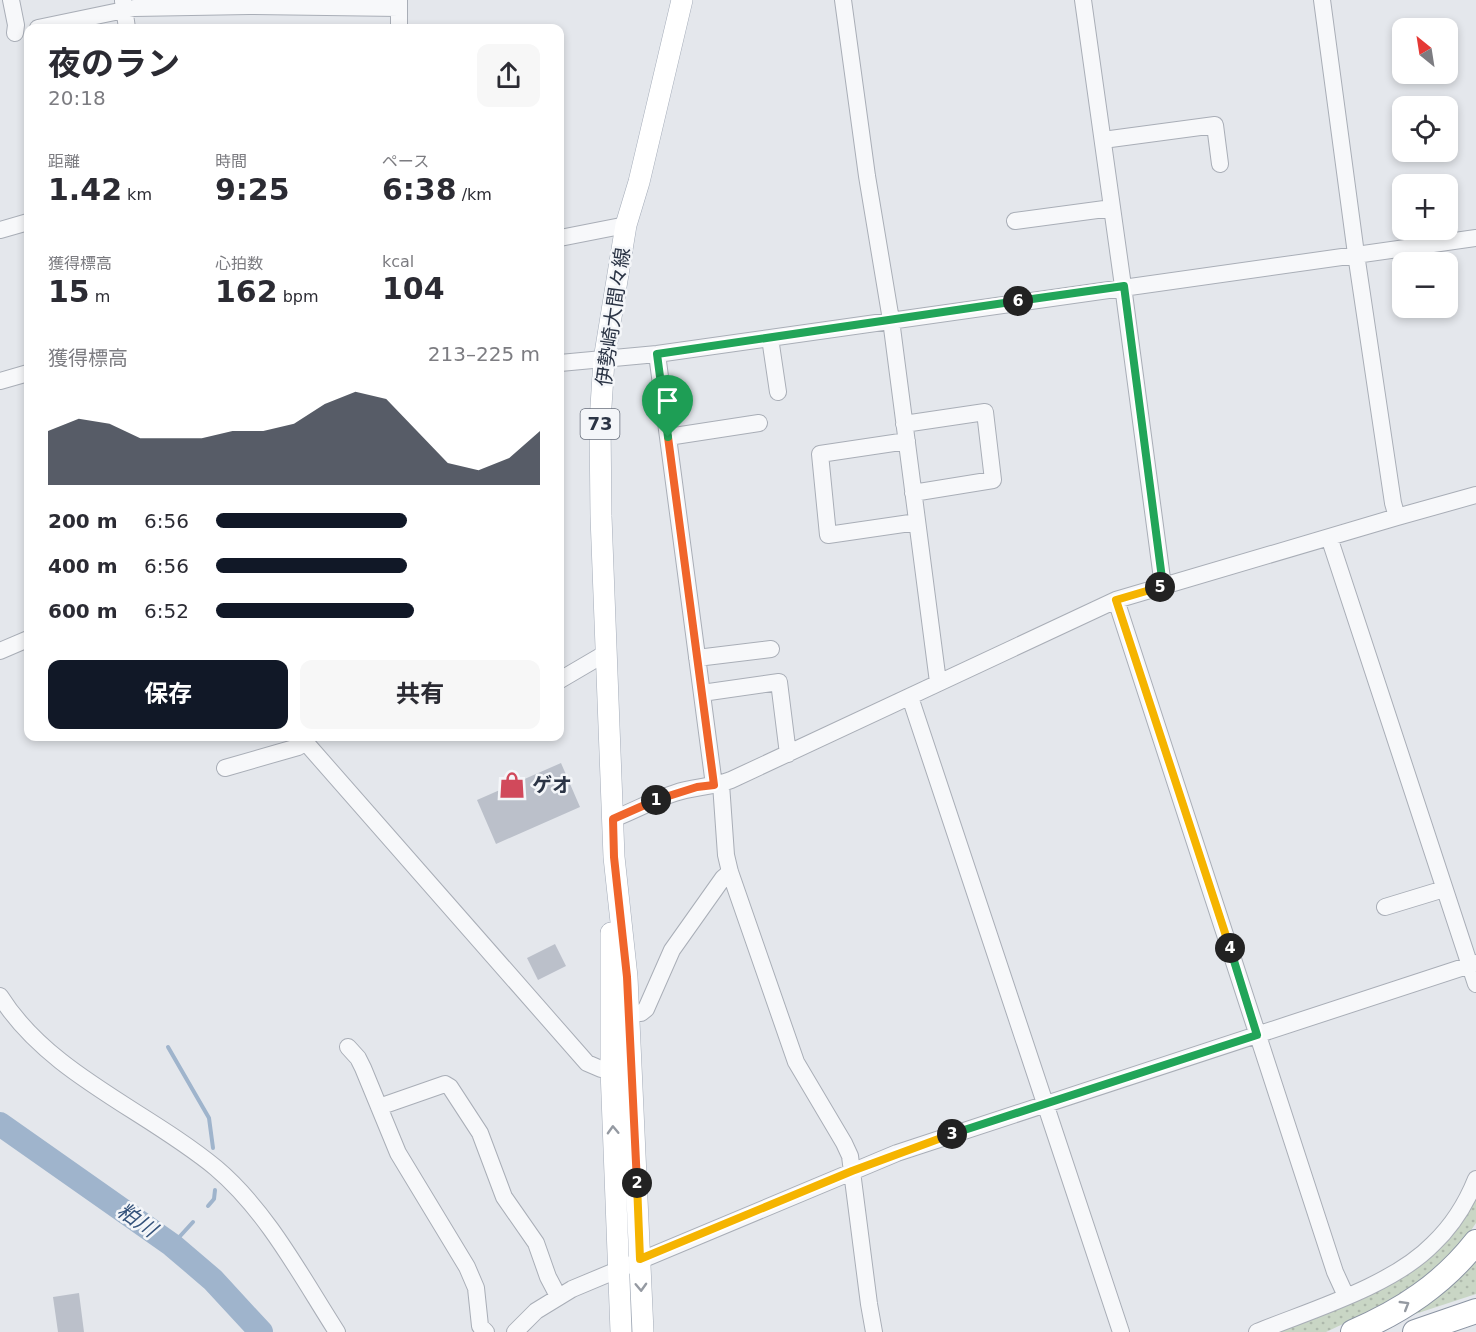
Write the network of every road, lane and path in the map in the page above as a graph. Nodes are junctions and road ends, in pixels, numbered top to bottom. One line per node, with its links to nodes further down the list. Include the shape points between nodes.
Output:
1 (11, 0): 12 (street)
2 (682, 0): 18 (main road, 伊勢崎大間々線 / 73)
3 (843, 0): 24 (street)
4 (1083, 0): 13 (street)
5 (1322, 0): 22 (street)
6 (263, 3): 7 (street); 8 (street)
7 (399, 4): 11 (street)
8 (124, 5): 9 (street); 10 (street)
9 (53, 24)
10 (126, 24)
11 (399, 24)
12 (14, 35)
13 (1103, 140): 14 (street, via 1215,125); 15 (street)
14 (1220, 164)
15 (1112, 208): 16 (street); 23 (street)
16 (1015, 221)
17 (24, 223): 19 (street)
18 (626, 225): 20 (street); 27 (main road, 伊勢崎大間々線 / 73)
19 (0, 230)
20 (564, 237)
21 (1476, 238): 22 (street)
22 (1356, 254): 23 (street); 37 (street)
23 (1124, 286): 24 (street); 40 (street)
24 (891, 320): 25 (street); 33 (street)
25 (770, 338): 26 (street); 31 (street)
26 (657, 354): 27 (street); 34 (street)
27 (604, 360): 28 (street); 45 (main road, 伊勢崎大間々線 / 73, via 599,455)
28 (564, 363)
29 (24, 374): 30 (street)
30 (0, 381)
31 (778, 392)
32 (759, 423): 34 (street)
33 (905, 433): 35 (street); 35 (street, via 985,412 993,480); 38 (street, via 820,454 828,535)
34 (668, 437): 46 (street)
35 (914, 493): 38 (street)
36 (1476, 495): 37 (street)
37 (1397, 517): 39 (street)
38 (917, 522): 48 (street)
39 (1329, 537): 40 (street); 59 (street)
40 (1163, 586): 41 (street)
41 (1116, 600): 48 (street); 65 (street)
42 (24, 641): 44 (street)
43 (771, 648): 46 (street)
44 (0, 651)
45 (606, 653): 47 (street); 56 (main road, 伊勢崎大間々線 / 73)
46 (697, 658): 49 (street)
47 (564, 678)
48 (938, 682): 50 (street)
49 (702, 693): 53 (street, via 779,682); 55 (street)
50 (910, 697): 53 (street); 68 (street)
51 (301, 741): 54 (street, via 298,747)
52 (303, 741): 67 (street, via 587,1063)
53 (788, 754): 55 (street)
54 (225, 768)
55 (718, 784): 56 (street, via 674,793); 58 (street)
56 (613, 819): 57 (main road, 伊勢崎大間々線 / 73)
57 (614, 857): 64 (main road, 伊勢崎大間々線 / 73); 67 (main road, 伊勢崎大間々線 / 73, via 610,897)
58 (730, 872): 64 (street, via 672,950 646,1009); 70 (street, via 796,1062 844,1143)
59 (1444, 889): 60 (street); 61 (street)
60 (1384, 907)
61 (1473, 964): 62 (street); 65 (street)
62 (1476, 984)
63 (0, 996): 78 (street, via 43,1047 194,1151 234,1185 283,1248)
64 (629, 1014): 73 (main road, 伊勢崎大間々線 / 73)
65 (1257, 1035): 68 (street); 76 (street)
66 (348, 1047): 69 (street, via 358,1058)
67 (611, 1069): 74 (main road, 伊勢崎大間々線 / 73, one-way to 67)
68 (1044, 1104): 70 (street); 84 (street)
69 (379, 1107): 75 (street, via 445,1084 450,1088 480,1133 504,1197 536,1243); 79 (street, via 398,1153 467,1267 476,1288 480,1326)
70 (852, 1171): 73 (street); 83 (street)
71 (1476, 1179): 76 (street, via 1468,1199 1433,1245 1391,1274)
72 (1476, 1242): 86 (highway, one-way to 72, via 1431,1288 1448,1275)
73 (640, 1259): 74 (street); 82 (main road, 伊勢崎大間々線 / 73, one-way to 82)
74 (618, 1269): 75 (street); 81 (main road, 伊勢崎大間々線 / 73)
75 (558, 1296): 80 (street, via 527,1318)
76 (1346, 1296): 85 (street)
77 (1476, 1311): 87 (highway)
78 (337, 1332)
79 (486, 1332)
80 (515, 1332)
81 (621, 1332)
82 (643, 1332)
83 (874, 1332)
84 (1121, 1332)
85 (1257, 1332)
86 (1353, 1332)
87 (1414, 1332)

